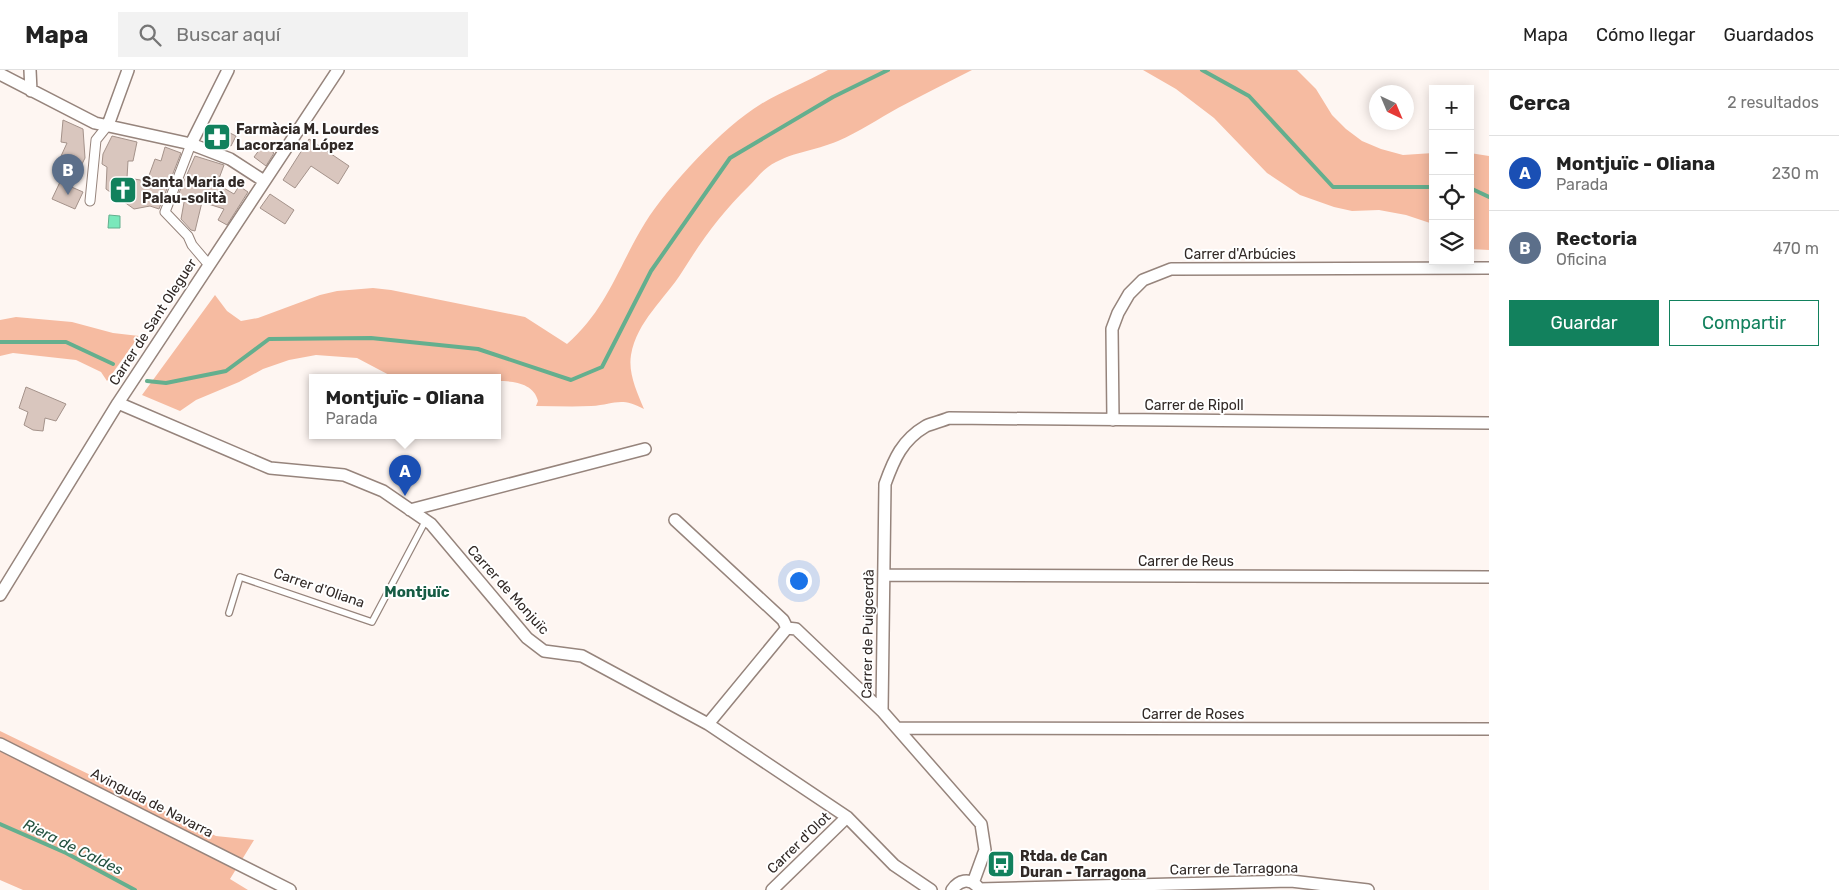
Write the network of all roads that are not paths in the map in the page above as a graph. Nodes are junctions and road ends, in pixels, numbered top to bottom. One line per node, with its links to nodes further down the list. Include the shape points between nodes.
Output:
1 (30, 70): 7 (street)
2 (128, 70): 8 (street)
3 (228, 70): 9 (street)
4 (338, 70): 10 (street, Carrer de Sant Oleguer)
5 (0, 74): 6 (street)
6 (11, 75): 7 (street)
7 (31, 91): 8 (street, via 95,123)
8 (108, 125): 9 (street); 11 (street, via 96,140)
9 (191, 144): 10 (street, via 230,159); 12 (street, via 165,212)
10 (264, 181): 12 (street, Carrer de Sant Oleguer)
11 (90, 201)
12 (209, 265): 14 (street, Carrer de Sant Oleguer)
13 (1489, 268): 15 (street, Carrer d'Arbúcies, via 1171,269 1143,280 1129,294 1112,329)
14 (118, 403): 19 (street, Carrer de Monjuïc, via 270,468 344,475 382,491); 24 (street, Carrer de Sant Oleguer)
15 (1112, 420): 16 (street, Carrer de Ripoll); 17 (street, Carrer de Ripoll, via 949,418 926,426)
16 (1489, 423)
17 (906, 442): 22 (street, Carrer de Puigcerdà, via 894,458 884,484)
18 (645, 449): 19 (street)
19 (410, 510): 20 (street, Carrer de Monjuïc)
20 (426, 520): 25 (lane, Carrer d'Oliana, via 372,622 240,577); 28 (street, Carrer de Monjuïc, via 527,638 544,651 582,656)
21 (675, 520): 26 (street, via 783,620)
22 (884, 575): 23 (street, Carrer de Reus); 27 (street, Carrer de Puigcerdà)
23 (1489, 577)
24 (0, 595)
25 (229, 613)
26 (787, 628): 27 (street, via 796,629); 28 (street)
27 (882, 711): 29 (street, Carrer de Puigcerdà)
28 (708, 724): 32 (street, Carrer de Monjuïc)
29 (897, 728): 30 (street, Carrer de Roses); 34 (street, Carrer de Puigcerdà, via 981,824 985,850)
30 (1489, 729)
31 (0, 744): 35 (street, Avinguda de Navarra)
32 (847, 817): 36 (street, Carrer d'Olot); 37 (street, Carrer de Monjuïc, via 894,864)
33 (1291, 881): 34 (street, Carrer de Tarragona); 39 (street); 40 (street, Carrer de Tarragona)
34 (977, 887): 38 (street, Carrer de Tarragona, via 962,881)
35 (290, 890)
36 (772, 890)
37 (931, 890)
38 (952, 890)
39 (1282, 890)
40 (1368, 890)

